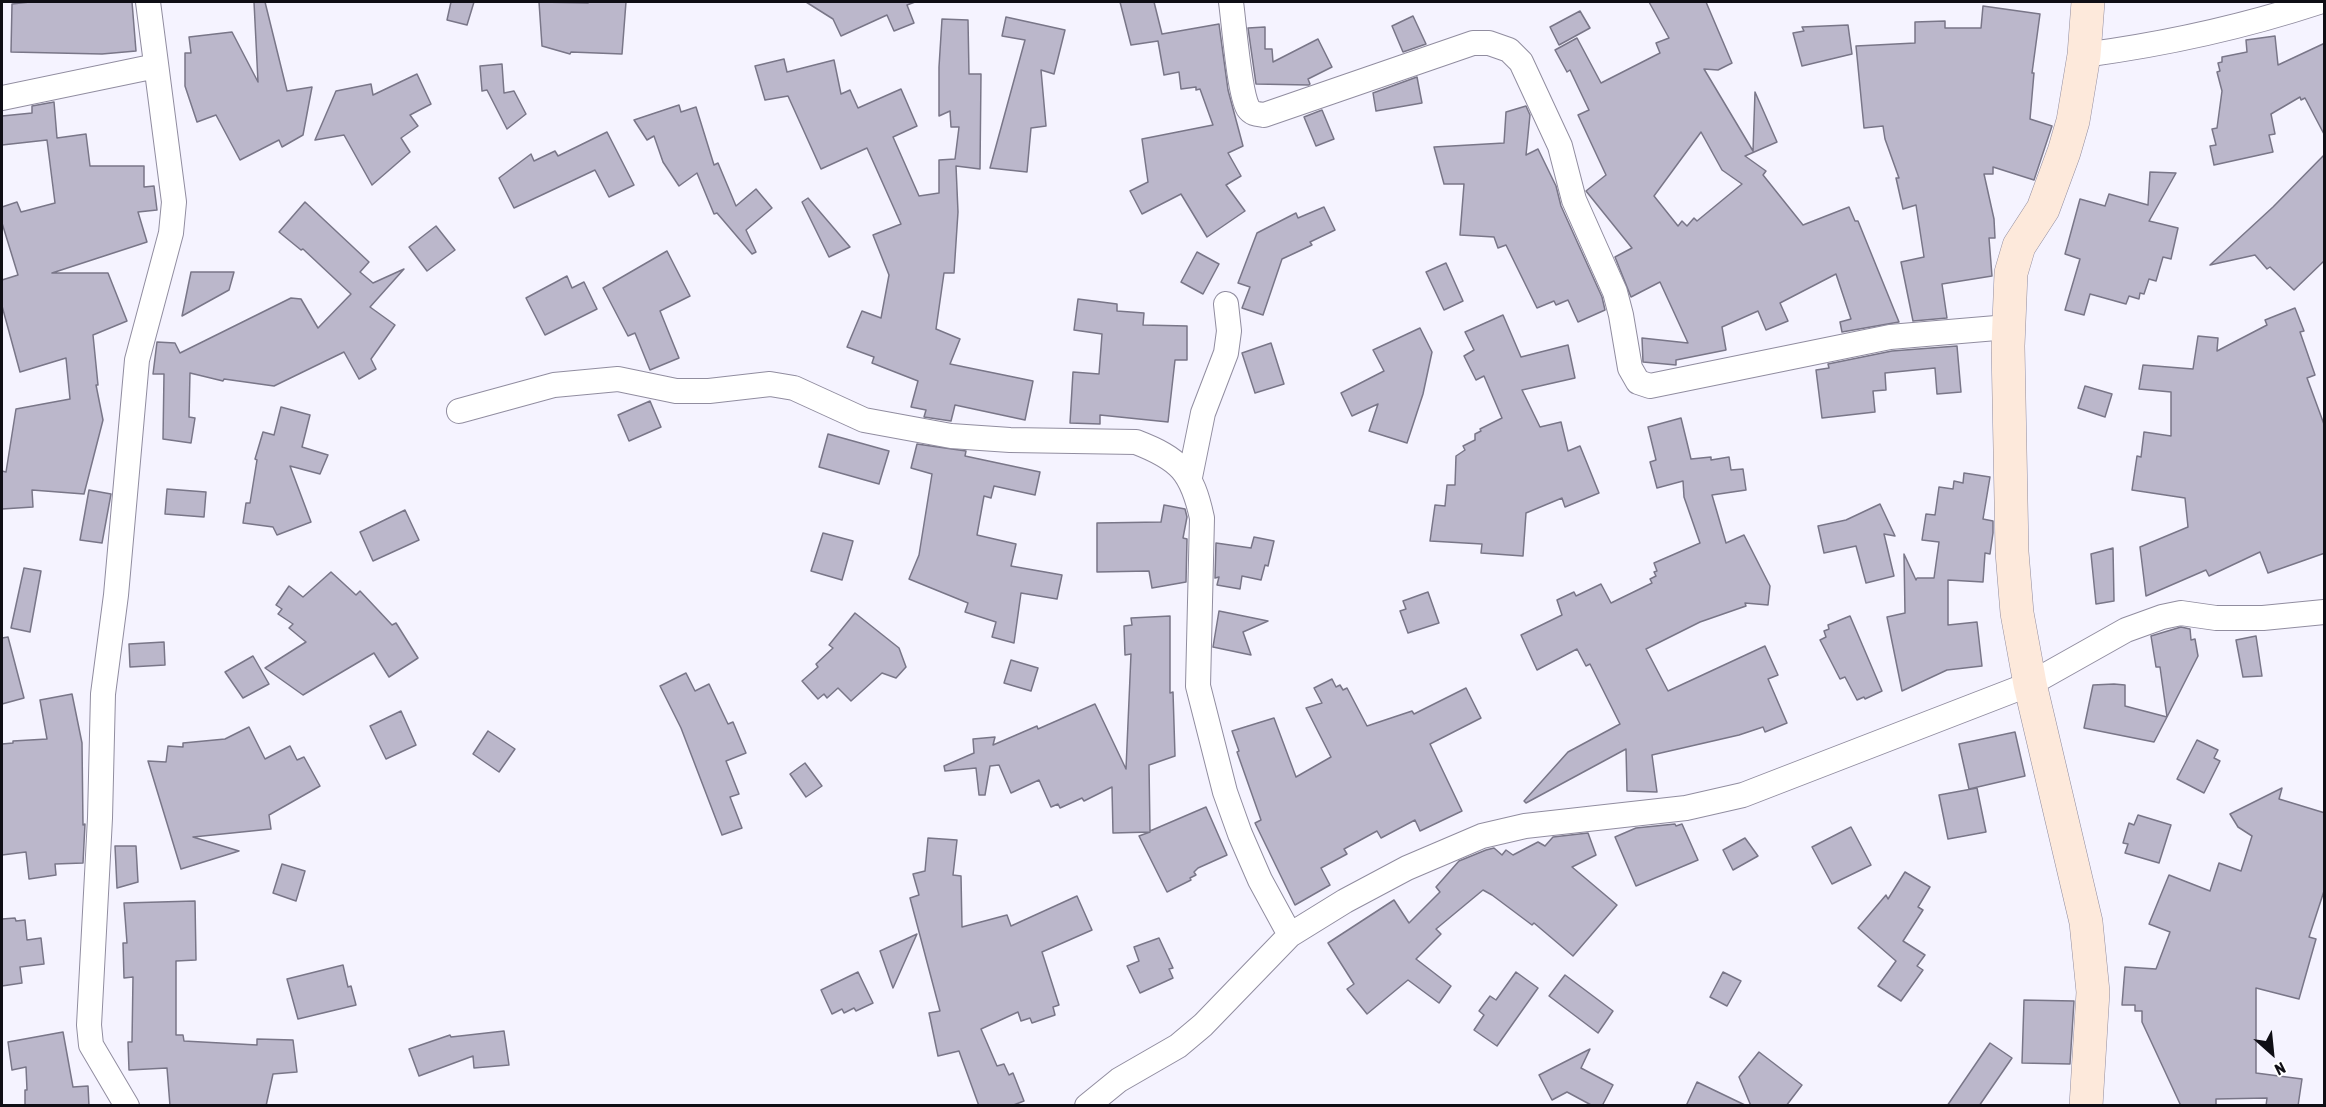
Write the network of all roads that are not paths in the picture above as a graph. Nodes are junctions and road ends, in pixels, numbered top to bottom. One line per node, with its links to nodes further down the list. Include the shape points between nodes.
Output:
1 (148, 2): 7 (street)
2 (1231, 2): 10 (street, via 1244,92 1249,110 1256,114 1264,115 1473,43 1489,43 1509,50 1521,62 1560,146 1574,200 1622,315 1630,368 1638,382 1650,386 1890,337)
3 (2088, 2): 6 (street)
4 (2319, 2): 5 (street)
5 (2286, 7): 6 (street, via 2222,31)
6 (2084, 55): 10 (street, via 2064,152 2043,209 2019,246 2011,273)
7 (156, 66): 8 (street); 16 (street, via 174,202 171,233 137,360 103,694 89,1026 91,1045)
8 (2, 98)
9 (1226, 304): 12 (street, via 1226,353 1203,413)
10 (2008, 327): 14 (street, via 2012,552 2017,613)
11 (459, 411): 12 (street, via 554,385 618,379 676,392 770,384 794,388 864,420 951,436 1010,441 1136,442 1154,449)
12 (1190, 477): 15 (street, via 1202,518 1198,686 1240,834)
13 (2325, 612): 14 (street, via 2263,618 2181,613 2162,617 2126,630)
14 (2030, 684): 15 (street, via 1743,795 1698,806 1525,826 1482,836 1407,868); 18 (street, via 2086,922 2093,992)
15 (1290, 935): 17 (street, via 1195,1032 1119,1080)
16 (127, 1106)
17 (1087, 1106)
18 (2086, 1106)

